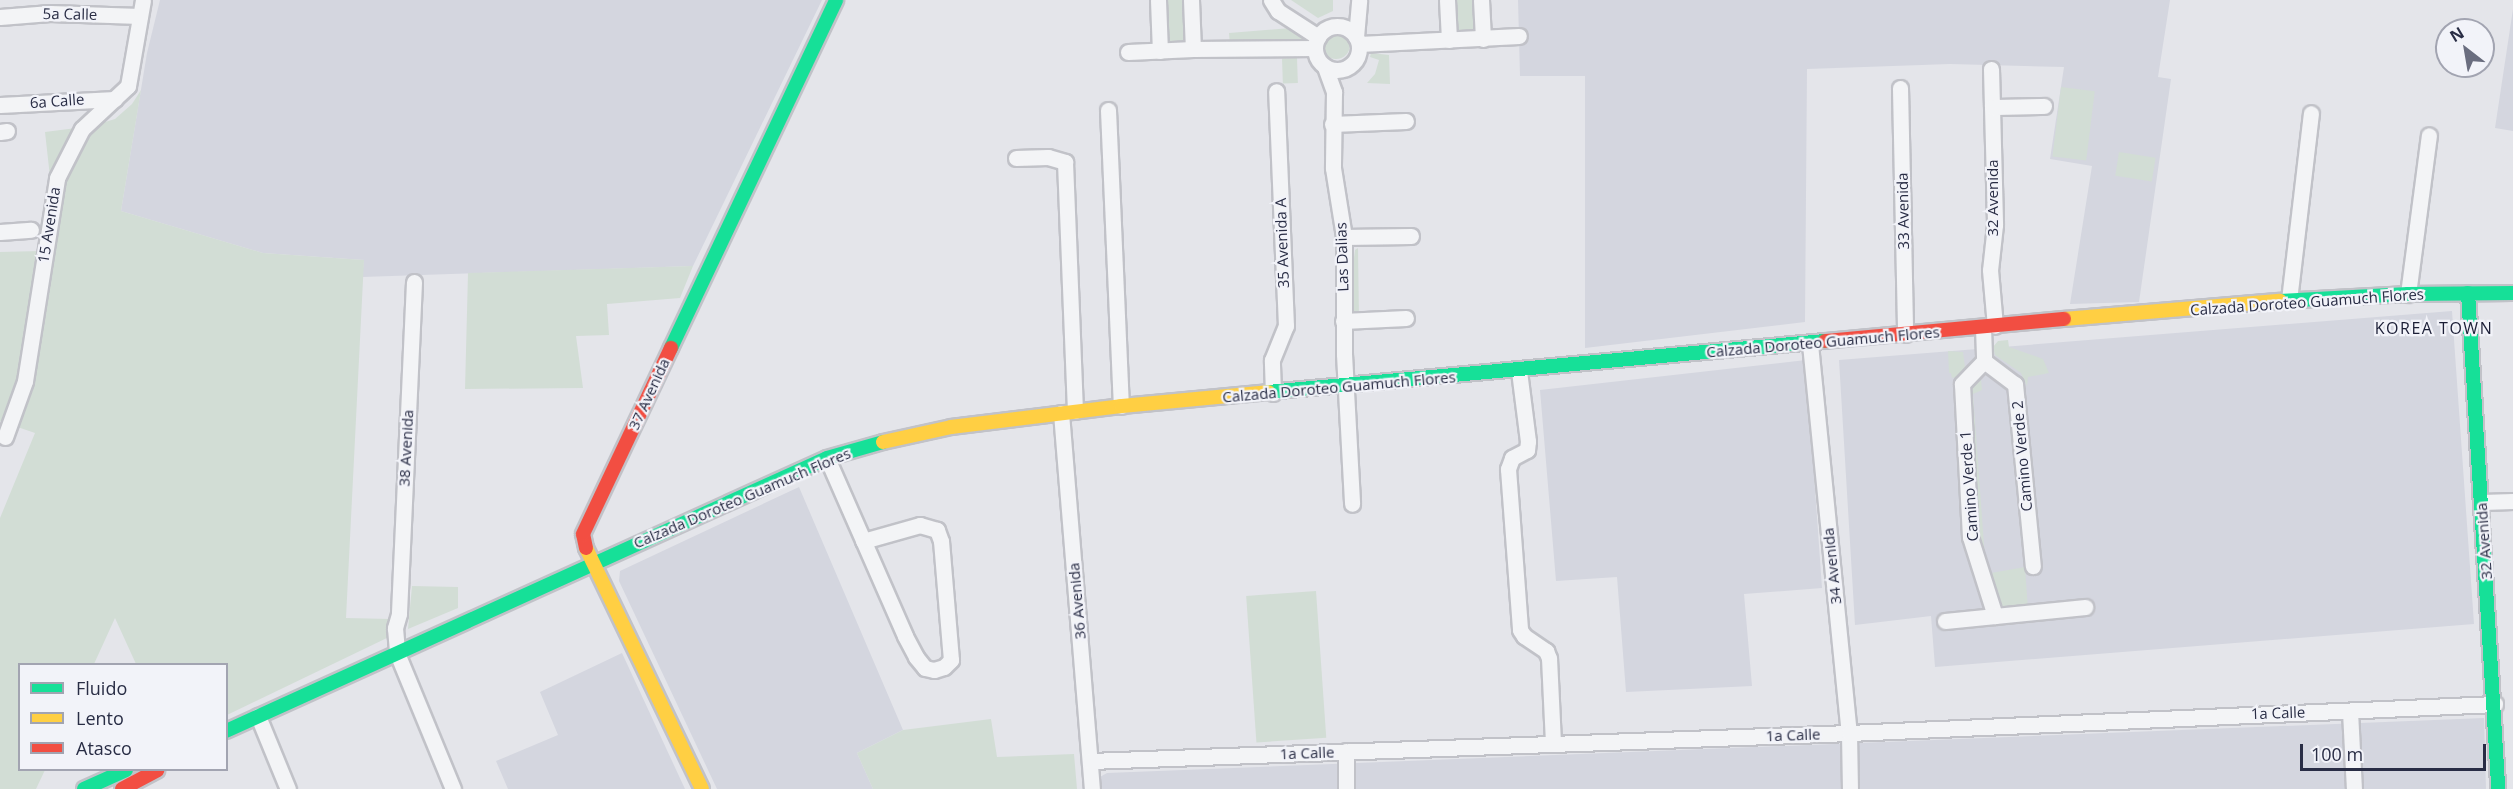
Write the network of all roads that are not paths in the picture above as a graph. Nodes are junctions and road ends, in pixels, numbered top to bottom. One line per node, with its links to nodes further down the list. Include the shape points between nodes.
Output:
1 (143, 0): 10 (street, 15 Avenida)
2 (836, 0): 62 (main road, 37 Avenida, via 583,534)
3 (1158, 0): 18 (street)
4 (1191, 0): 17 (street)
5 (1271, 0): 16 (street, via 1278,11)
6 (1359, 0): 15 (street)
7 (1447, 0): 14 (street)
8 (1481, 0): 13 (street)
9 (51, 6): 10 (street, 5a Calle); 11 (street, 5a Calle)
10 (140, 16): 26 (street, 15 Avenida, via 131,79)
11 (0, 17)
12 (1519, 36): 13 (street)
13 (1483, 39): 14 (street)
14 (1449, 40): 15 (street)
15 (1358, 41): 16 (street, via 1341,26 1328,28); 20 (street, via 1359,52)
16 (1316, 43): 17 (street); 21 (street, via 1317,59)
17 (1193, 49): 18 (street)
18 (1160, 51): 19 (street)
19 (1128, 52)
20 (1351, 65): 21 (street, via 1338,70); 25 (street, Las Dalias)
21 (1325, 67): 25 (street, Las Dalias)
22 (1991, 69): 29 (street, 32 Avenida)
23 (1900, 88): 48 (street, 33 Avenida)
24 (1276, 91): 53 (street, 35 Avenida A, via 1286,326 1272,360)
25 (1334, 92): 33 (street, Las Dalias)
26 (115, 99): 27 (street, 6a Calle); 56 (street, 15 Avenida, via 82,129 57,178 25,381)
27 (0, 105)
28 (2044, 106): 29 (street)
29 (1992, 107): 47 (street, 32 Avenida, via 1995,225)
30 (1108, 110): 54 (street)
31 (2311, 113): 44 (street)
32 (1406, 121): 33 (street)
33 (1332, 124): 39 (street, Las Dalias, via 1333,168)
34 (2429, 135): 42 (street)
35 (1016, 158): 55 (street, 36 Avenida, via 1048,157 1065,162)
36 (31, 230): 37 (street)
37 (0, 232)
38 (1411, 236): 39 (street)
39 (1344, 237): 46 (street, Las Dalias)
40 (414, 282): 67 (street, 38 Avenida, via 399,614 395,628)
41 (2513, 292): 43 (main road, Calzada Doroteo Guamuch Flores)
42 (2408, 294): 43 (main road, Calzada Doroteo Guamuch Flores); 44 (main road, Calzada Doroteo Guamuch Flores)
43 (2468, 294): 59 (main road, 32 Avenida)
44 (2289, 300): 47 (main road, Calzada Doroteo Guamuch Flores)
45 (1406, 318): 46 (street)
46 (1343, 321): 52 (street, Las Dalias)
47 (1989, 327): 48 (main road, Calzada Doroteo Guamuch Flores); 50 (street, 32 Avenida)
48 (1905, 334): 49 (main road, Calzada Doroteo Guamuch Flores)
49 (1810, 344): 51 (main road, Calzada Doroteo Guamuch Flores); 72 (street, 34 Avenida)
50 (1984, 361): 63 (street, Camino Verde 2, via 2015,384); 65 (street, Camino Verde 1, via 1962,384 1970,537)
51 (1519, 371): 52 (main road, Calzada Doroteo Guamuch Flores); 73 (street, via 1527,450 1512,458 1508,469 1520,630 1549,657)
52 (1347, 386): 53 (main road, Calzada Doroteo Guamuch Flores); 60 (street, Las Dalias)
53 (1274, 393): 54 (main road, Calzada Doroteo Guamuch Flores)
54 (1121, 406): 55 (main road, Calzada Doroteo Guamuch Flores)
55 (1068, 412): 57 (main road, Calzada Doroteo Guamuch Flores, via 951,427); 75 (street, 36 Avenida)
56 (5, 437)
57 (827, 458): 61 (street); 62 (main road, Calzada Doroteo Guamuch Flores)
58 (2513, 501): 59 (street)
59 (2482, 502): 68 (main road, 32 Avenida)
60 (1352, 504)
61 (863, 541): 61 (street, via 916,657 925,668 944,667 951,660 937,530 920,525)
62 (594, 563): 67 (main road, Calzada Doroteo Guamuch Flores); 82 (main road, 37 Avenida)
63 (2033, 567)
64 (2085, 607): 65 (street)
65 (1995, 616): 66 (street)
66 (1945, 621)
67 (401, 650): 70 (main road, Calzada Doroteo Guamuch Flores); 81 (street, 38 Avenida, via 405,670)
68 (2495, 704): 69 (street, 1a Calle); 87 (main road, 32 Avenida)
69 (2350, 711): 72 (street, 1a Calle); 86 (street)
70 (258, 716): 71 (main road, Calzada Doroteo Guamuch Flores); 80 (street)
71 (228, 730)
72 (1849, 733): 73 (street, 1a Calle); 85 (street, 34 Avenida)
73 (1553, 744): 74 (street, 1a Calle)
74 (1346, 751): 75 (street, 1a Calle); 84 (street)
75 (1090, 761): 83 (street, 36 Avenida)
76 (124, 771): 78 (main road)
77 (150, 776): 79 (main road)
78 (84, 789)
79 (122, 789)
80 (288, 789)
81 (453, 789)
82 (702, 789)
83 (1092, 789)
84 (1346, 789)
85 (1850, 789)
86 (2354, 789)
87 (2498, 789)

